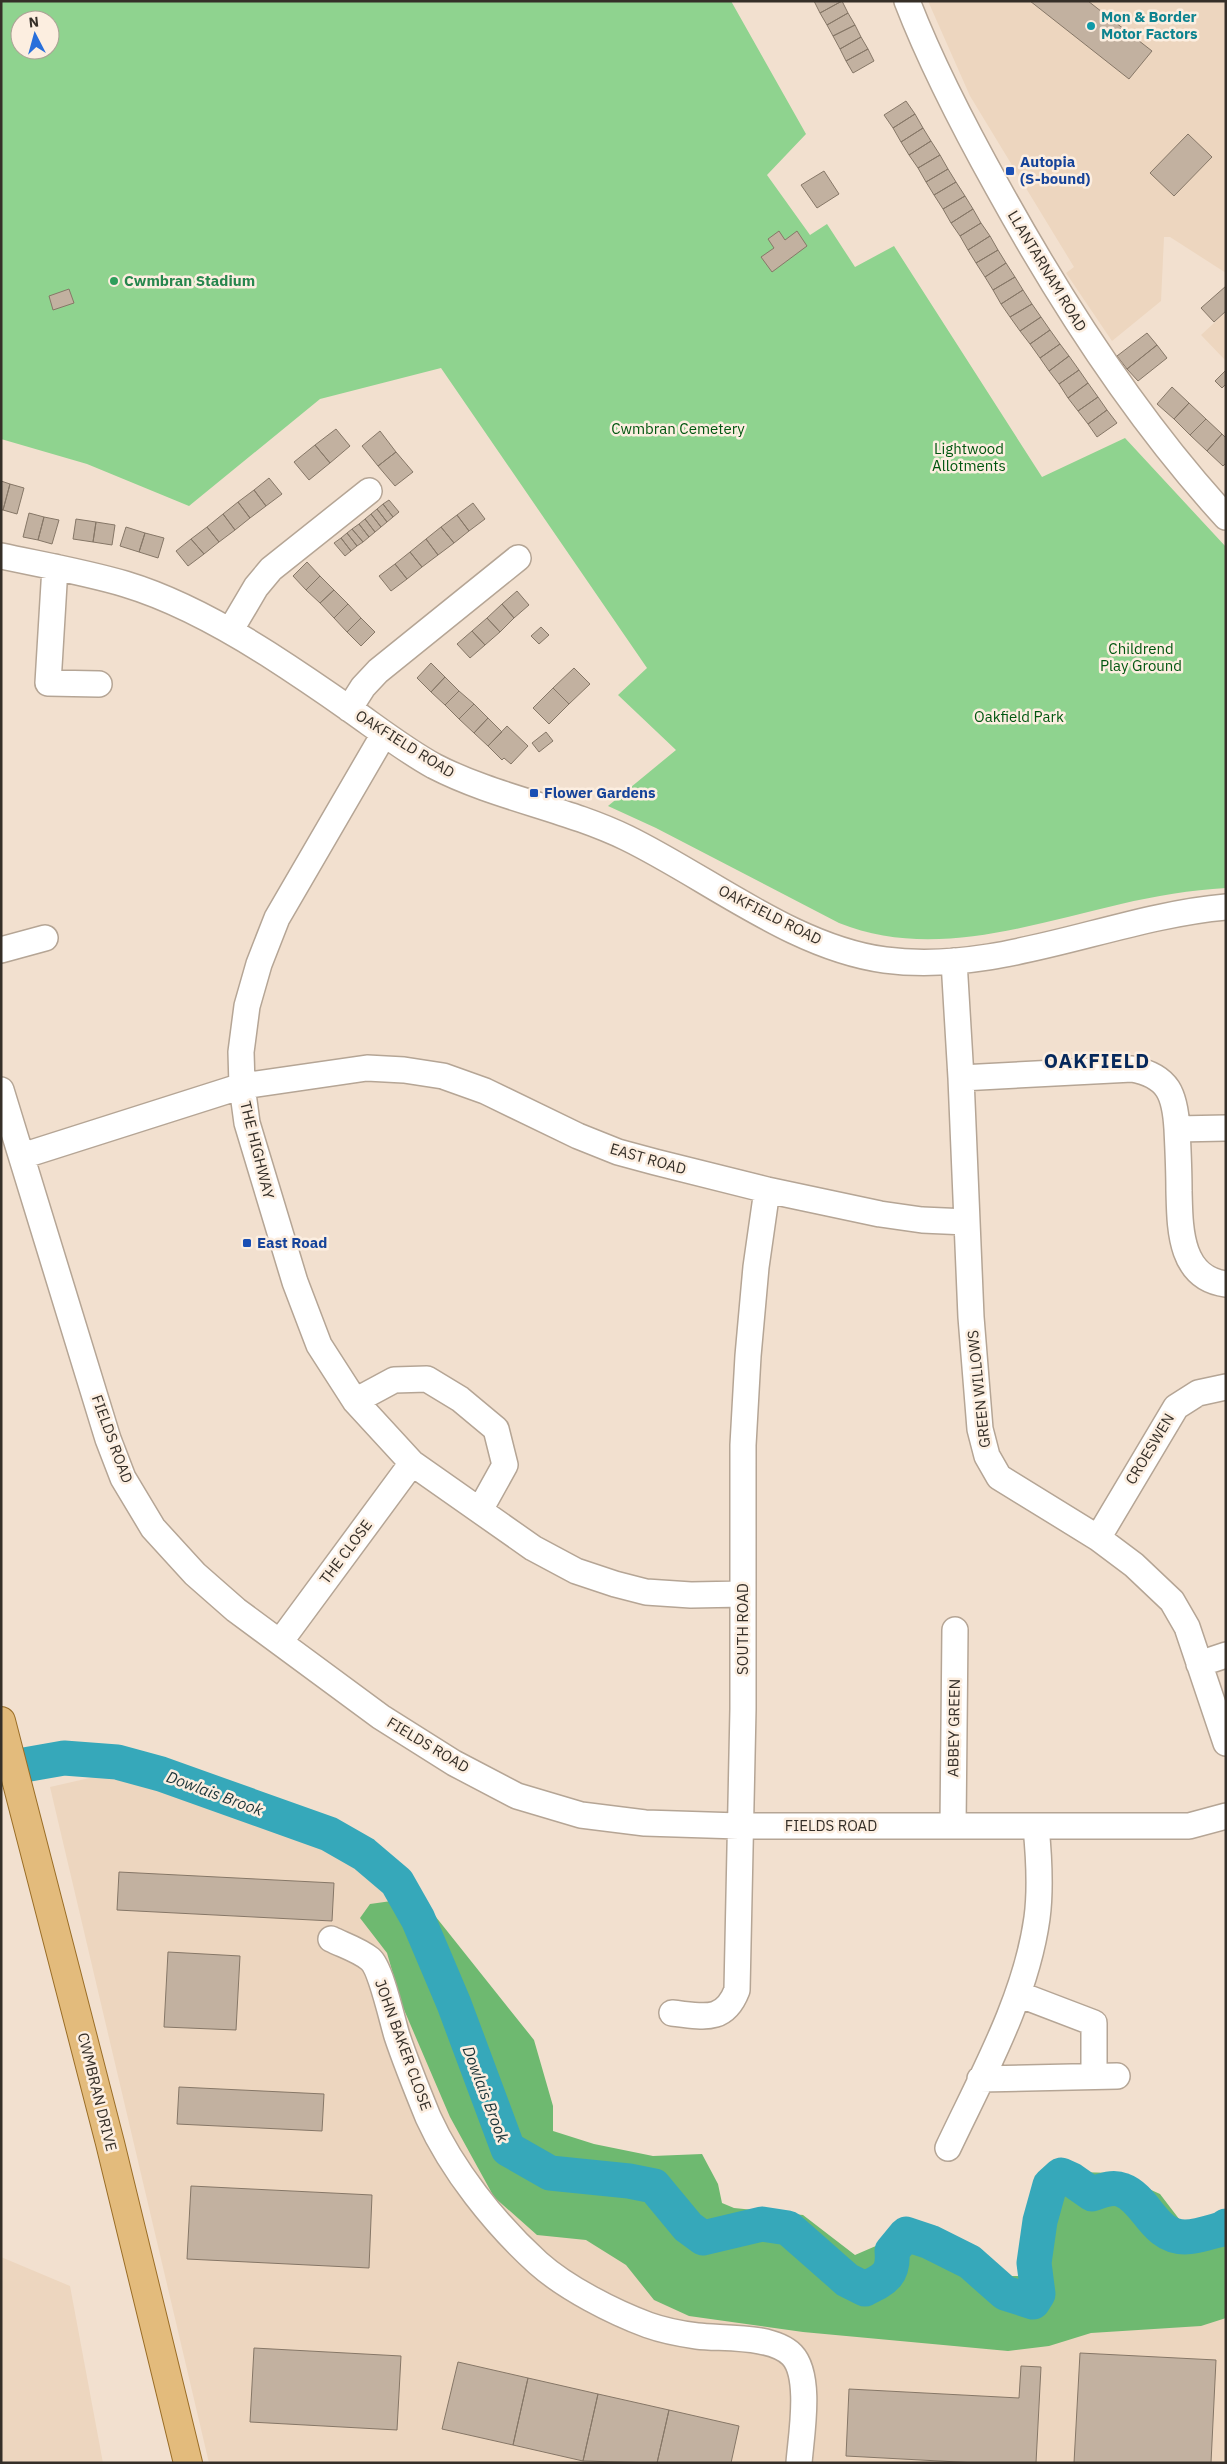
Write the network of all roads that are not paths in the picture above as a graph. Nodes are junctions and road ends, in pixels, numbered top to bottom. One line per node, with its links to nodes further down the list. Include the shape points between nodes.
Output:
1 (907, 1): 3 (street, LLANTARNAM ROAD, via 945,90 1043,268 1100,356 1183,468)
2 (369, 491): 7 (street, via 271,568)
3 (1226, 517)
4 (1, 556): 6 (street, OAKFIELD ROAD)
5 (518, 558): 9 (street, OAKFIELD ROAD, via 378,671)
6 (56, 567): 7 (street, OAKFIELD ROAD, via 128,585); 8 (street, via 48,683)
7 (230, 631): 9 (street, OAKFIELD ROAD)
8 (99, 684)
9 (349, 709): 10 (street, OAKFIELD ROAD)
10 (384, 734): 14 (street, OAKFIELD ROAD, via 463,780 626,838 782,924 835,948 888,961); 16 (street, THE HIGHWAY, via 274,928 259,964 240,1052)
11 (1226, 907): 14 (street, OAKFIELD ROAD, via 1175,914 1000,955)
12 (45, 938): 13 (street)
13 (1, 950)
14 (954, 961): 15 (street, GREEN WILLOWS)
15 (962, 1078): 19 (street, via 1120,1069 1145,1072 1156,1076 1172,1094); 22 (street, GREEN WILLOWS)
16 (242, 1086): 20 (street, EAST ROAD); 21 (street, EAST ROAD, via 366,1068 443,1076 485,1090 618,1152); 25 (street, THE HIGHWAY, via 247,1123 295,1282 319,1346)
17 (1, 1090): 20 (street, FIELDS ROAD)
18 (1226, 1128): 19 (street)
19 (1177, 1129): 23 (street, via 1180,1228 1184,1247 1199,1272 1208,1279)
20 (22, 1156): 31 (street, FIELDS ROAD, via 123,1478 153,1528 195,1574)
21 (767, 1190): 22 (street, EAST ROAD, via 888,1215); 29 (street, SOUTH ROAD, via 748,1356)
22 (967, 1222): 28 (street, GREEN WILLOWS, via 979,1411 987,1456 999,1477)
23 (1226, 1284)
24 (1226, 1387): 28 (street, CROESWEN, via 1198,1392 1176,1407)
25 (355, 1401): 26 (street, THE HIGHWAY); 27 (street, via 394,1380 427,1378 496,1428 505,1465)
26 (412, 1463): 27 (street, THE HIGHWAY); 31 (street, THE CLOSE)
27 (480, 1510): 29 (street, THE HIGHWAY, via 533,1548 576,1571 615,1584 646,1592)
28 (1098, 1538): 33 (street, GREEN WILLOWS, via 1134,1564 1172,1601 1187,1627)
29 (743, 1594): 37 (street, SOUTH ROAD)
30 (955, 1630): 38 (street, ABBEY GREEN)
31 (280, 1642): 37 (street, FIELDS ROAD, via 380,1717 454,1763 517,1796 581,1815 645,1823)
32 (1226, 1655): 33 (street)
33 (1199, 1664): 35 (street, GREEN WILLOWS)
34 (3, 1728): 45 (main road, CWMBRAN DRIVE)
35 (1226, 1743)
36 (1226, 1816): 39 (street, FIELDS ROAD, via 1190,1826)
37 (739, 1826): 38 (street, FIELDS ROAD); 42 (street, SOUTH ROAD, via 737,1990 732,2004 709,2017)
38 (952, 1826): 39 (street, FIELDS ROAD)
39 (1036, 1827): 41 (street, via 1037,1918)
40 (331, 1940): 46 (street, JOHN BAKER CLOSE, via 370,1959 429,2119 461,2174 510,2238 549,2273 594,2300 648,2325 694,2336 777,2344 792,2356 801,2373 803,2396)
41 (1018, 1994): 43 (street); 43 (street, via 1094,2023 1106,2075)
42 (672, 2013)
43 (980, 2078): 44 (street)
44 (948, 2148)
45 (188, 2463)
46 (799, 2463)

